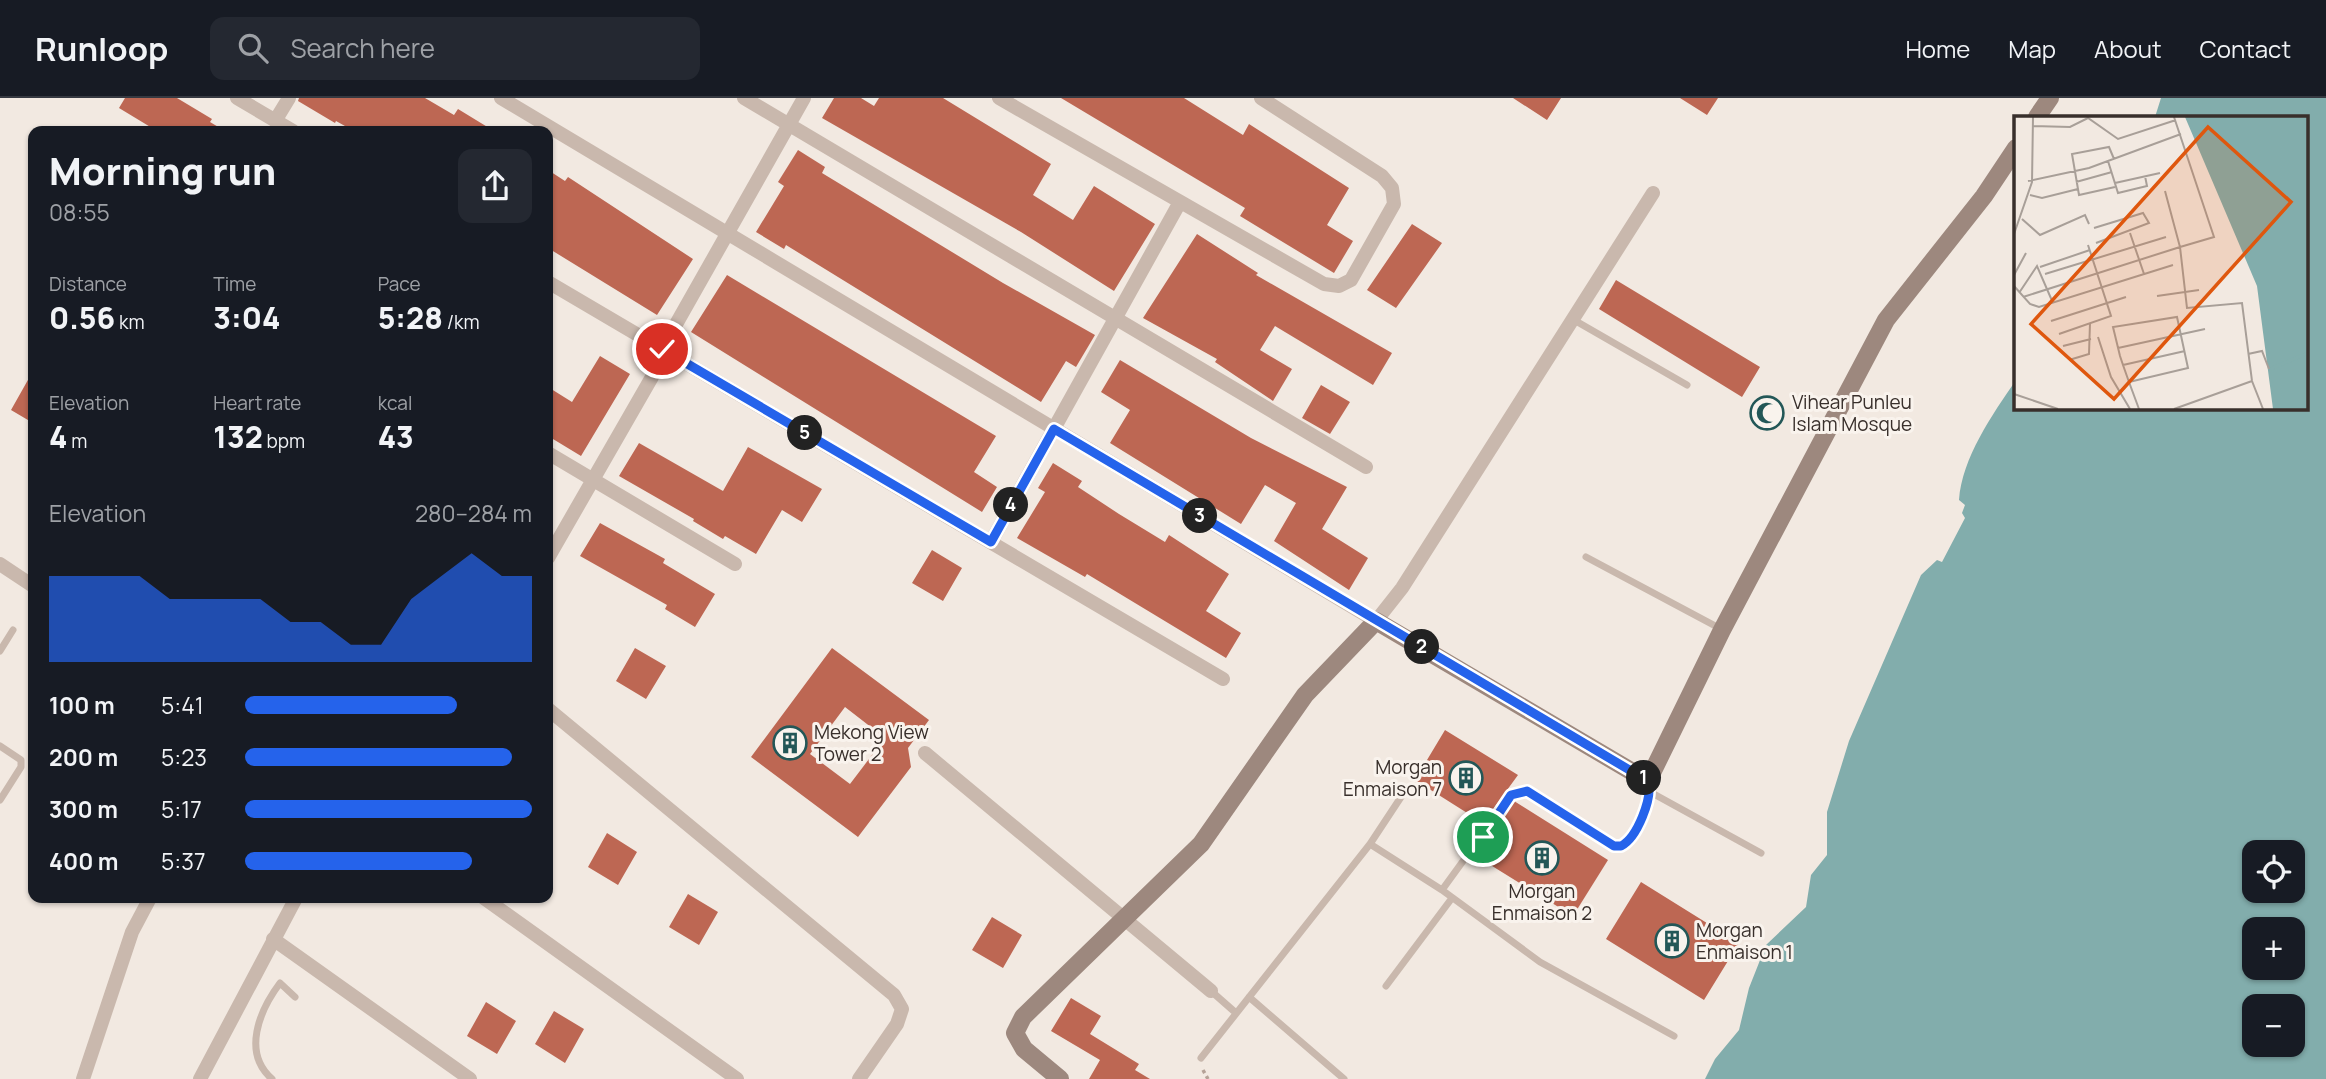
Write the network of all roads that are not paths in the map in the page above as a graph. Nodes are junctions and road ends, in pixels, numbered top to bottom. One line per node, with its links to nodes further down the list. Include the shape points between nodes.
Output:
1 (237, 98): 10 (street)
2 (289, 98): 10 (street)
3 (501, 98): 13 (street)
4 (744, 98): 11 (street)
5 (804, 98): 11 (street)
6 (999, 98): 17 (street)
7 (1261, 98): 17 (street, via 1382,176 1392,188 1394,204 1351,280 1339,286 1324,284)
8 (2050, 98): 9 (street)
9 (2038, 116)
10 (275, 121): 12 (street)
11 (789, 125): 18 (street); 20 (street)
12 (284, 126)
13 (548, 126)
14 (553, 129): 18 (street)
15 (2014, 151): 36 (street, via 1886,320)
16 (1653, 194): 21 (street)
17 (1180, 202): 20 (street)
18 (727, 233): 22 (street); 24 (street)
19 (553, 285): 22 (street)
20 (1116, 318): 24 (street); 26 (street)
21 (1574, 320): 23 (lane); 34 (street, via 1402,588)
22 (662, 349): 27 (street, via 652,377); 28 (street)
23 (1687, 385)
24 (1054, 429): 28 (street); 34 (street)
25 (553, 456): 27 (street)
26 (1366, 467)
27 (595, 481): 29 (street); 32 (street)
28 (991, 542): 38 (street)
29 (553, 550)
30 (1586, 557): 36 (lane)
31 (0, 564): 33 (street)
32 (735, 564)
33 (28, 583)
34 (1376, 621): 42 (street); 52 (street, via 1305,695 1201,844)
35 (13, 630): 37 (lane)
36 (1722, 630): 42 (street)
37 (0, 651)
38 (1223, 679)
39 (553, 713): 66 (street, via 894,995 902,1009 897,1024)
40 (0, 746): 44 (lane, via 17,755 21,767)
41 (925, 752): 52 (street)
42 (1650, 787): 46 (lane); 47 (lane, via 1635,831 1621,846 1614,846 1527,791 1517,792)
43 (1405, 791): 45 (lane)
44 (0, 800)
45 (1370, 844): 47 (lane); 57 (lane)
46 (1761, 853)
47 (1442, 890): 48 (lane)
48 (1452, 898): 54 (lane); 59 (lane, via 1541,962)
49 (147, 903): 61 (street, via 132,932)
50 (293, 903): 53 (street)
51 (491, 903): 65 (street)
52 (1126, 918): 55 (street); 67 (street, via 1023,1017 1015,1033 1024,1049)
53 (273, 939): 62 (street); 64 (street)
54 (1386, 986)
55 (1211, 991): 58 (lane)
56 (295, 997): 63 (lane, via 280,983 260,1021 255,1057)
57 (1249, 998): 58 (lane); 68 (lane)
58 (1236, 1013): 60 (lane)
59 (1674, 1035)
60 (1201, 1058)
61 (83, 1079)
62 (201, 1079)
63 (272, 1079)
64 (470, 1079)
65 (737, 1079)
66 (859, 1079)
67 (1060, 1079)
68 (1344, 1079)

